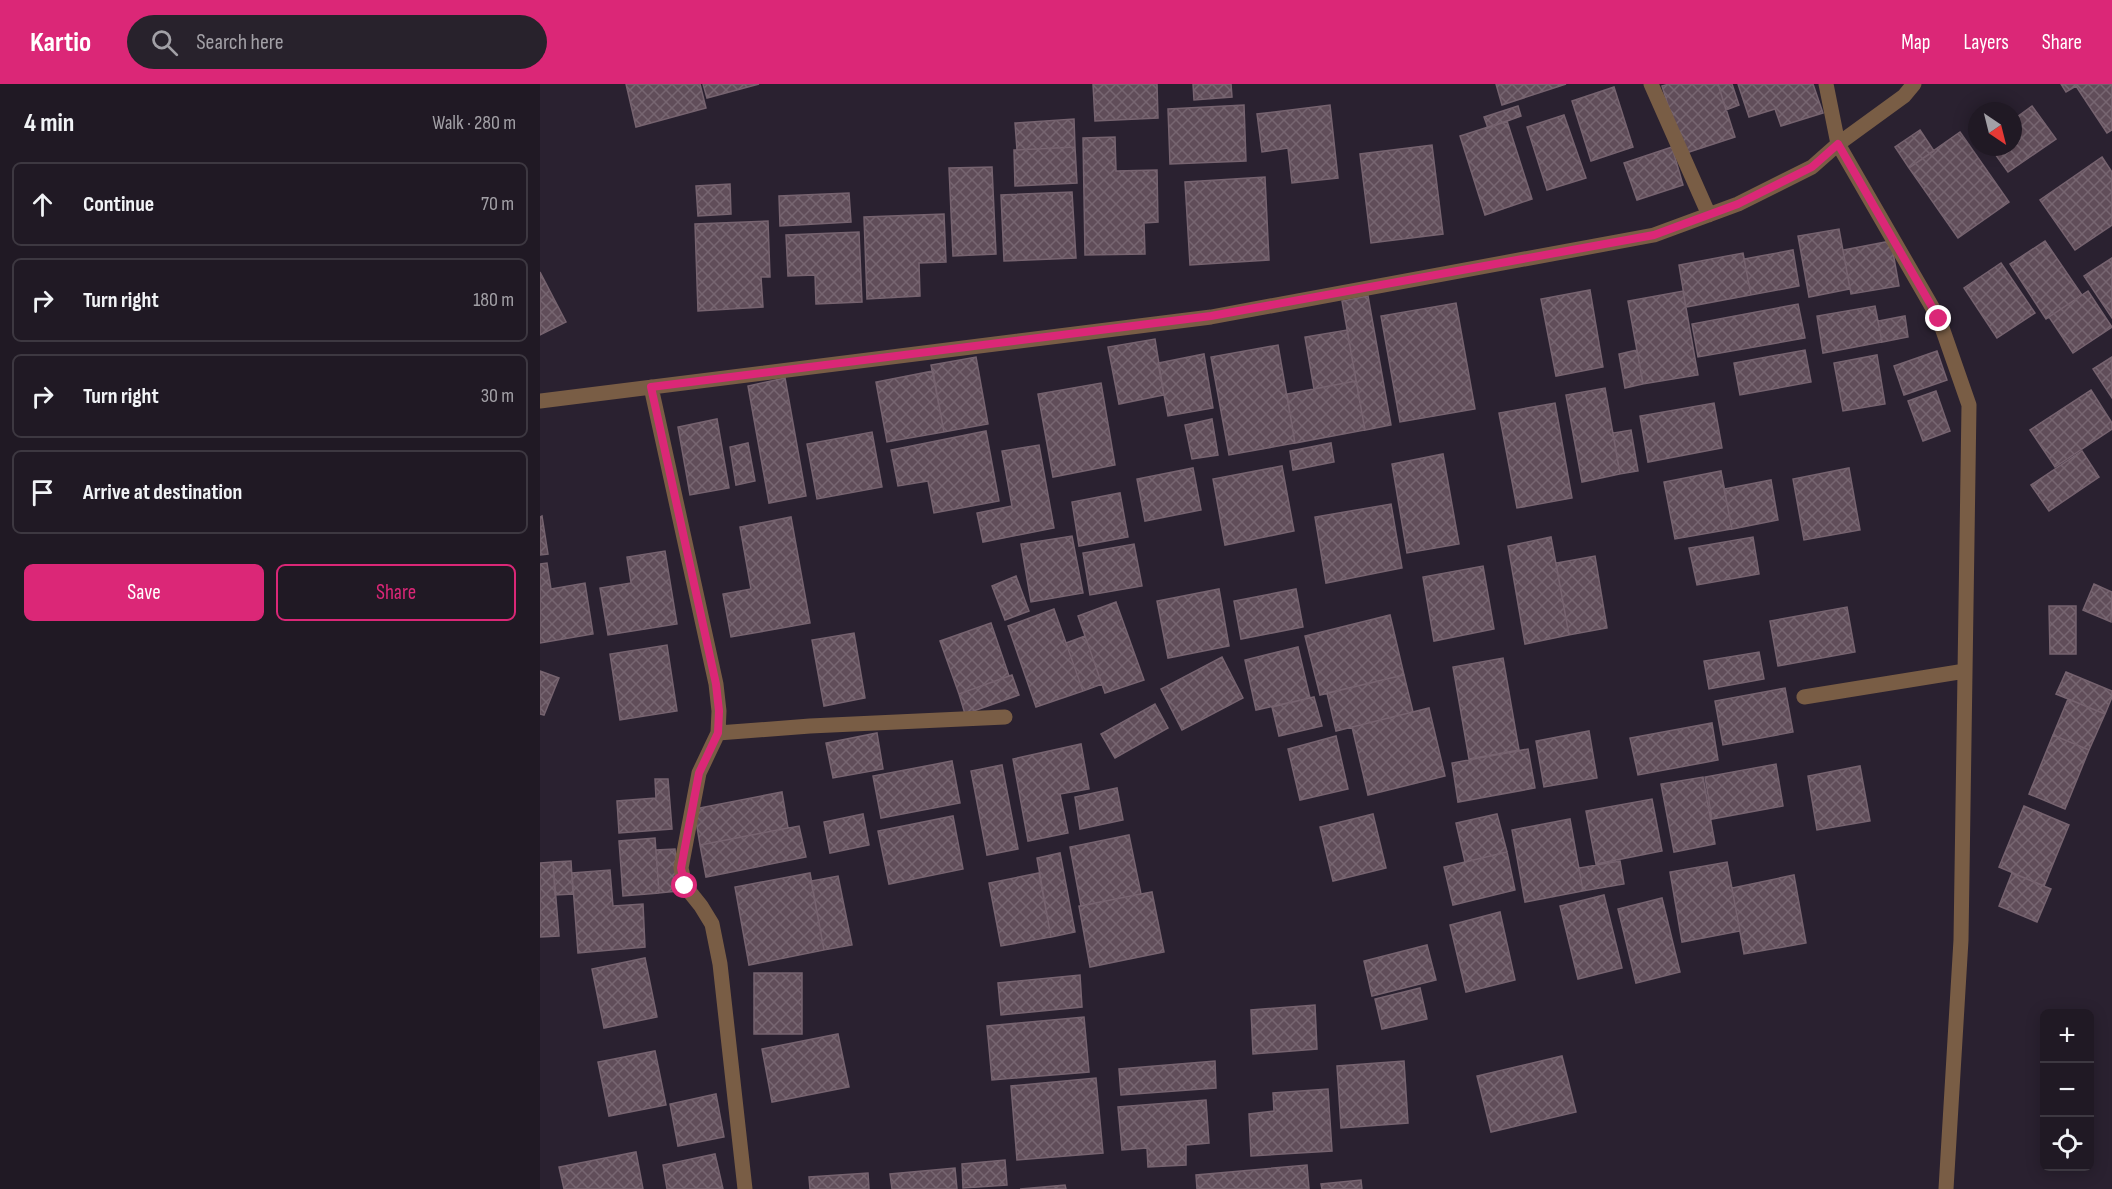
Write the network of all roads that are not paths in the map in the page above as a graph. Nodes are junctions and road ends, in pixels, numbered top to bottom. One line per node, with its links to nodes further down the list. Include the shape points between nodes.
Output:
1 (1651, 84): 5 (street)
2 (1826, 84): 4 (street)
3 (1914, 84): 4 (street, via 1904,96)
4 (1838, 144): 5 (street, via 1812,167); 8 (street, via 1939,319 1969,405)
5 (1709, 215): 6 (street, via 1654,235 1211,316)
6 (651, 387): 7 (street); 11 (street, via 716,684)
7 (540, 401)
8 (1965, 671): 9 (street); 13 (street, via 1961,940)
9 (1804, 697)
10 (1005, 717): 11 (street)
11 (718, 733): 12 (street, via 699,773 681,868 685,886 712,924 720,964)
12 (745, 1189)
13 (1946, 1189)

